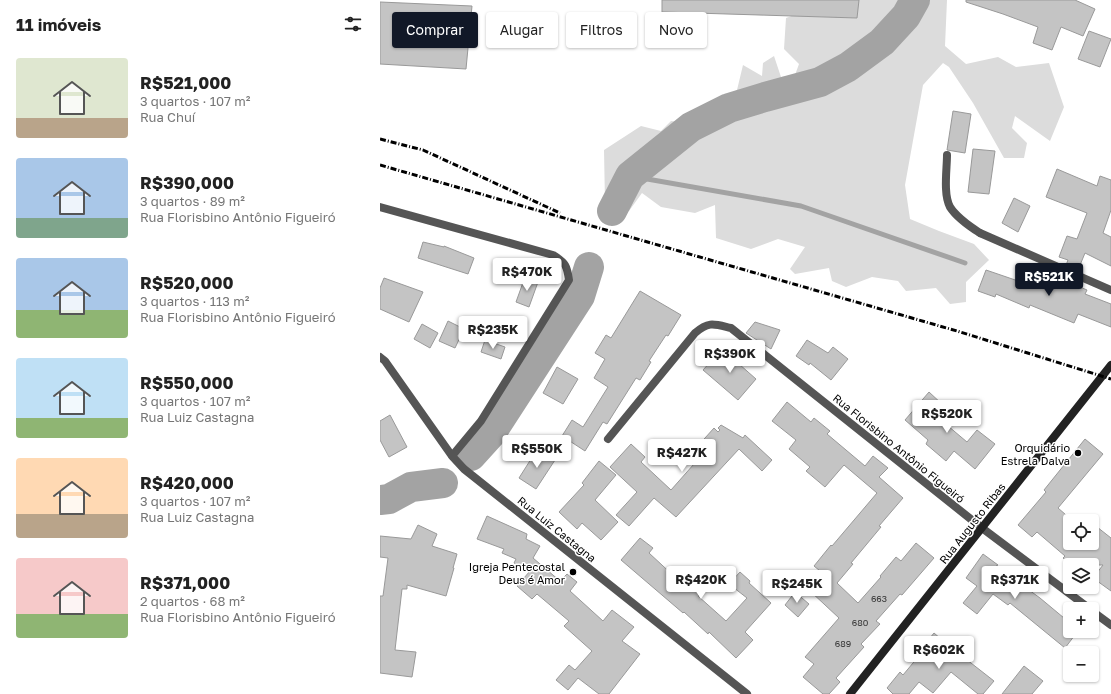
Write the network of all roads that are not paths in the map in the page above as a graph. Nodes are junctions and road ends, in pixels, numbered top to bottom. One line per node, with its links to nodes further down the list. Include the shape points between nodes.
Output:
1 (947, 154): 3 (street, via 946,197 950,207 961,219 980,233)
2 (380, 207): 7 (street, via 553,255 567,267 569,280 480,421)
3 (1111, 290)
4 (382, 362): 7 (street, Rua Luiz Castagna)
5 (1111, 365): 8 (street, Rua Augusto Ribas)
6 (608, 439): 8 (street, Rua Florisbino Antônio Figueiró, via 694,333 703,326 713,324 731,328)
7 (452, 456): 12 (street, Rua Luiz Castagna, via 464,469)
8 (982, 528): 9 (street, Rua Florisbino Antônio Figueiró); 13 (street, Rua Augusto Ribas)
9 (1081, 602)
10 (1099, 616): 11 (street)
11 (1111, 625)
12 (747, 694)
13 (850, 694)

